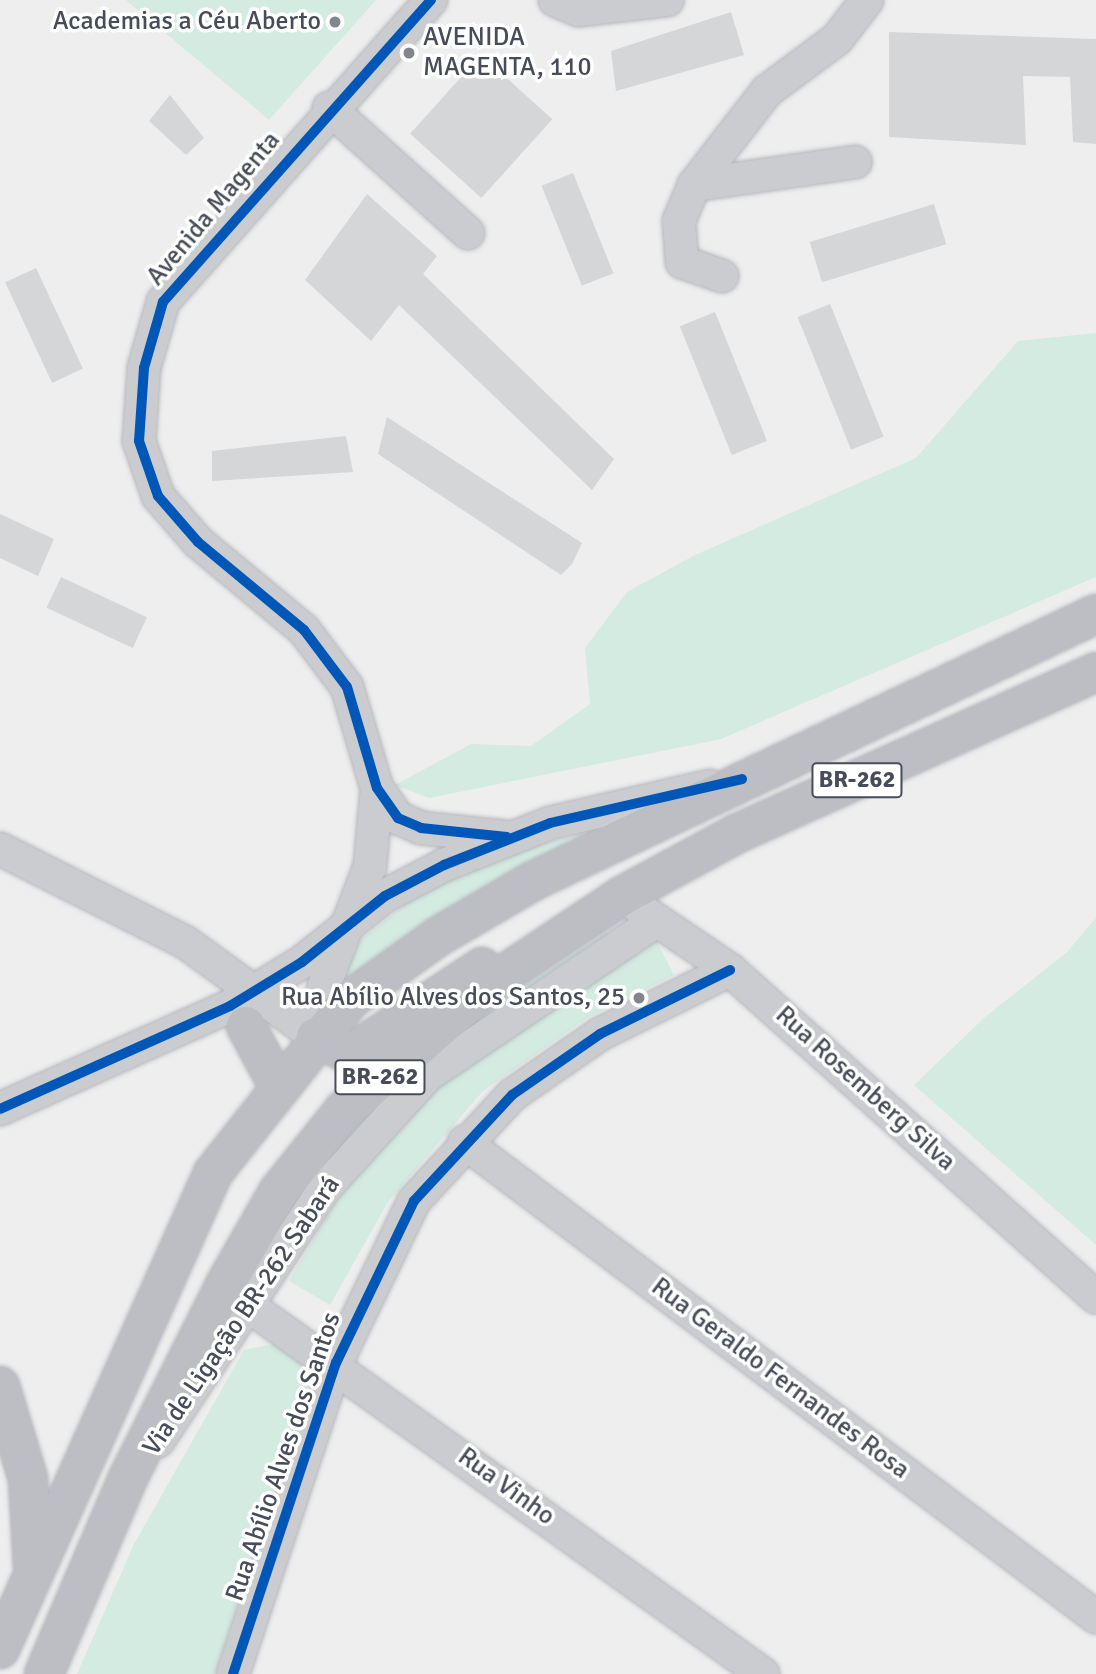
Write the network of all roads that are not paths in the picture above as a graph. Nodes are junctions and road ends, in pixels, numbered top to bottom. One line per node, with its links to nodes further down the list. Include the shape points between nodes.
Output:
1 (431, 0): 5 (street, Avenida Magenta)
2 (667, 0): 4 (street)
3 (867, 0): 7 (street, via 837,39 767,91)
4 (576, 4)
5 (329, 108): 8 (street); 13 (street, Avenida Magenta, via 163,302 144,368 139,440 158,496 198,542 304,630 347,687)
6 (855, 162): 7 (street)
7 (694, 185): 9 (street, via 679,221 682,262)
8 (468, 233)
9 (722, 276)
10 (1096, 614): 12 (highway, BR-262)
11 (1096, 673): 16 (highway, Via de Ligação BR-262 Sabará / BR-262, via 736,834)
12 (742, 779): 14 (street); 22 (highway, BR-262, via 533,881 439,936 351,999)
13 (377, 788): 14 (street, Avenida Magenta, via 398,818 421,828); 19 (street, Avenida Magenta, via 370,866)
14 (507, 837): 19 (street, via 385,896)
15 (0, 849): 21 (street, via 185,942)
16 (622, 896): 17 (highway, Via de Ligação BR-262 Sabará / BR-262); 18 (street, Rua Rosemberg Silva)
17 (586, 918): 22 (highway, via 447,986 350,1054); 30 (highway, Via de Ligação BR-262 Sabará / BR-262, via 463,1005 344,1110 278,1192)
18 (655, 922): 20 (street, Rua Rosemberg Silva); 27 (street, Via de Ligação BR-262 Sabará, via 428,1075 325,1188)
19 (348, 925): 21 (street); 22 (street, Avenida Magenta, via 324,986)
20 (730, 970): 25 (street, Rua Abílio Alves dos Santos, via 600,1034 512,1095); 26 (street, Rua Rosemberg Silva)
21 (252, 1009): 22 (street); 23 (highway); 24 (street, via 192,1023)
22 (316, 1037): 23 (highway, BR-262)
23 (279, 1087): 31 (highway, BR-262, via 212,1173)
24 (0, 1109)
25 (464, 1142): 28 (street, Rua Abílio Alves dos Santos, via 414,1201); 32 (street, Rua Geraldo Fernandes Rosa)
26 (1096, 1297)
27 (246, 1304): 28 (street, Rua Vinho); 30 (street, Via de Ligação BR-262 Sabará, via 184,1409)
28 (336, 1363): 35 (street, Rua Abílio Alves dos Santos); 36 (street, Rua Vinho)
29 (0, 1386): 31 (highway, via 28,1479)
30 (127, 1480): 34 (highway, Via de Ligação BR-262 Sabará / BR-262)
31 (33, 1571): 33 (highway, BR-262)
32 (1096, 1617)
33 (0, 1649)
34 (44, 1674)
35 (233, 1674)
36 (763, 1674)

